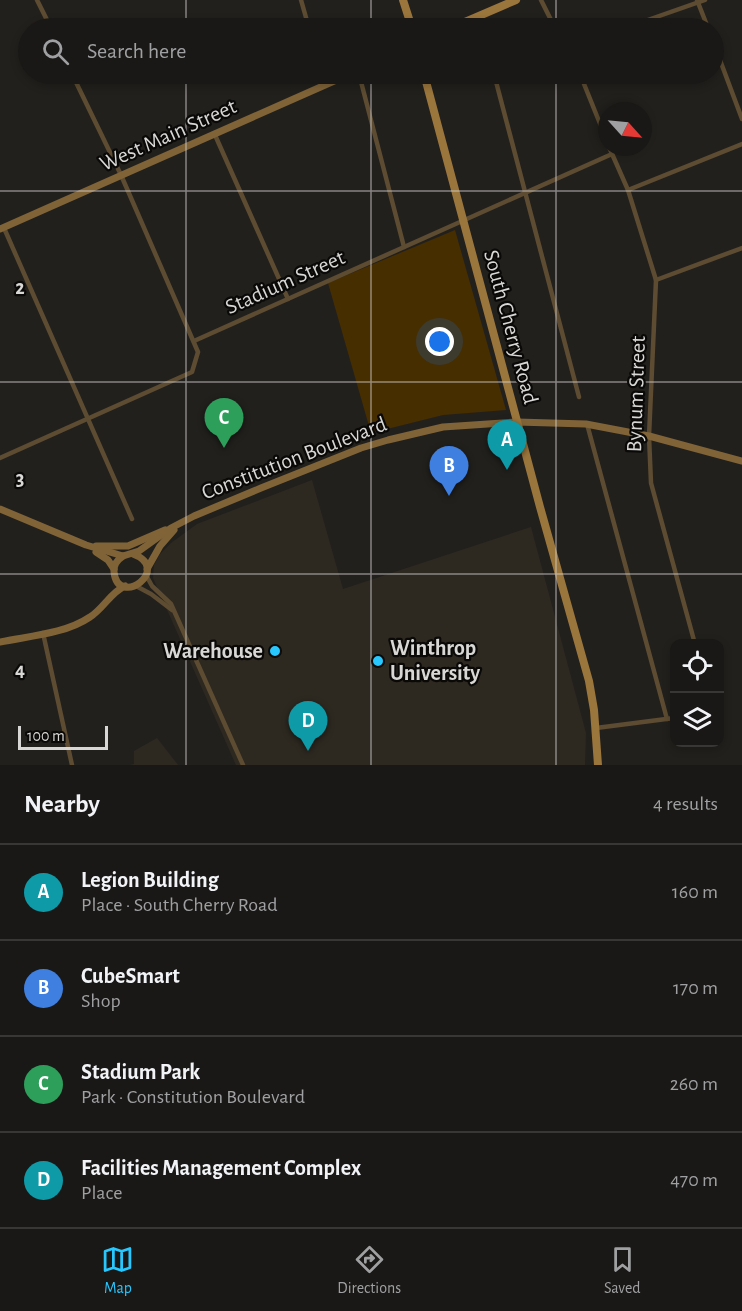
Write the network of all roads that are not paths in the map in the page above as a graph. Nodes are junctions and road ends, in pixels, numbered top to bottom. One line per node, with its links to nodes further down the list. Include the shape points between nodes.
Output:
1 (37, 0): 9 (street)
2 (302, 0): 10 (street)
3 (403, 0): 11 (main road)
4 (516, 0): 8 (main road)
5 (541, 0): 13 (street)
6 (705, 0): 7 (street)
7 (697, 1): 14 (street); 15 (street)
8 (479, 16): 12 (main road)
9 (46, 18)
10 (306, 18)
11 (409, 18)
12 (474, 18)
13 (550, 18)
14 (652, 18)
15 (704, 18)
16 (724, 70): 23 (street)
17 (77, 84): 29 (street)
18 (362, 84): 34 (street)
19 (427, 84): 32 (main road, South Cherry Road)
20 (497, 84): 31 (street)
21 (584, 84): 24 (street)
22 (325, 85): 25 (street, West Main Street)
23 (742, 118)
24 (598, 119)
25 (215, 135): 29 (street, West Main Street); 37 (street)
26 (742, 144): 30 (street)
27 (607, 156): 31 (street, Stadium Street)
28 (613, 156): 30 (street, Bynum Street)
29 (121, 176): 33 (street, West Main Street); 38 (street)
30 (628, 190): 36 (street, Bynum Street)
31 (526, 192): 32 (street, Stadium Street); 39 (street)
32 (464, 220): 34 (street, Stadium Street); 41 (main road, South Cherry Road)
33 (2, 229): 40 (street)
34 (404, 247): 37 (street, Stadium Street)
35 (742, 248): 36 (street)
36 (656, 280): 43 (street, Bynum Street)
37 (288, 299): 38 (street, Stadium Street)
38 (194, 341): 40 (street, via 198,352 192,372)
39 (579, 397)
40 (89, 418): 44 (street); 47 (street)
41 (517, 422): 42 (street, Constitution Boulevard); 48 (street, Constitution Boulevard, via 443,428 388,440 315,466); 63 (main road, South Cherry Road, via 589,681)
42 (586, 424): 43 (street, Constitution Boulevard); 62 (street)
43 (649, 436): 45 (street, Constitution Boulevard); 60 (street, Bynum Street, via 651,483)
44 (0, 458)
45 (742, 461)
46 (0, 509): 50 (street, Constitution Boulevard)
47 (132, 519)
48 (180, 524): 49 (street, Constitution Boulevard); 53 (street, Constitution Boulevard, via 160,546)
49 (171, 528): 50 (street, via 128,546); 51 (street, Constitution Boulevard)
50 (88, 546): 52 (street, Constitution Boulevard); 54 (street, Constitution Boulevard, via 108,560)
51 (133, 554): 52 (street, Constitution Boulevard); 53 (street, via 142,560)
52 (123, 556): 54 (street, via 118,559)
53 (147, 572): 56 (street, Constitution Boulevard); 58 (street, via 152,586 171,604)
54 (114, 573): 55 (street, Constitution Boulevard); 57 (street, via 113,589)
55 (125, 586): 56 (street); 57 (street)
56 (136, 586): 58 (street)
57 (103, 607): 59 (street, via 75,625)
58 (172, 610): 65 (street)
59 (43, 633): 61 (street); 64 (street)
60 (694, 639)
61 (0, 642)
62 (668, 719): 63 (street)
63 (596, 728): 66 (main road, South Cherry Road)
64 (72, 765)
65 (243, 765)
66 (598, 765)

